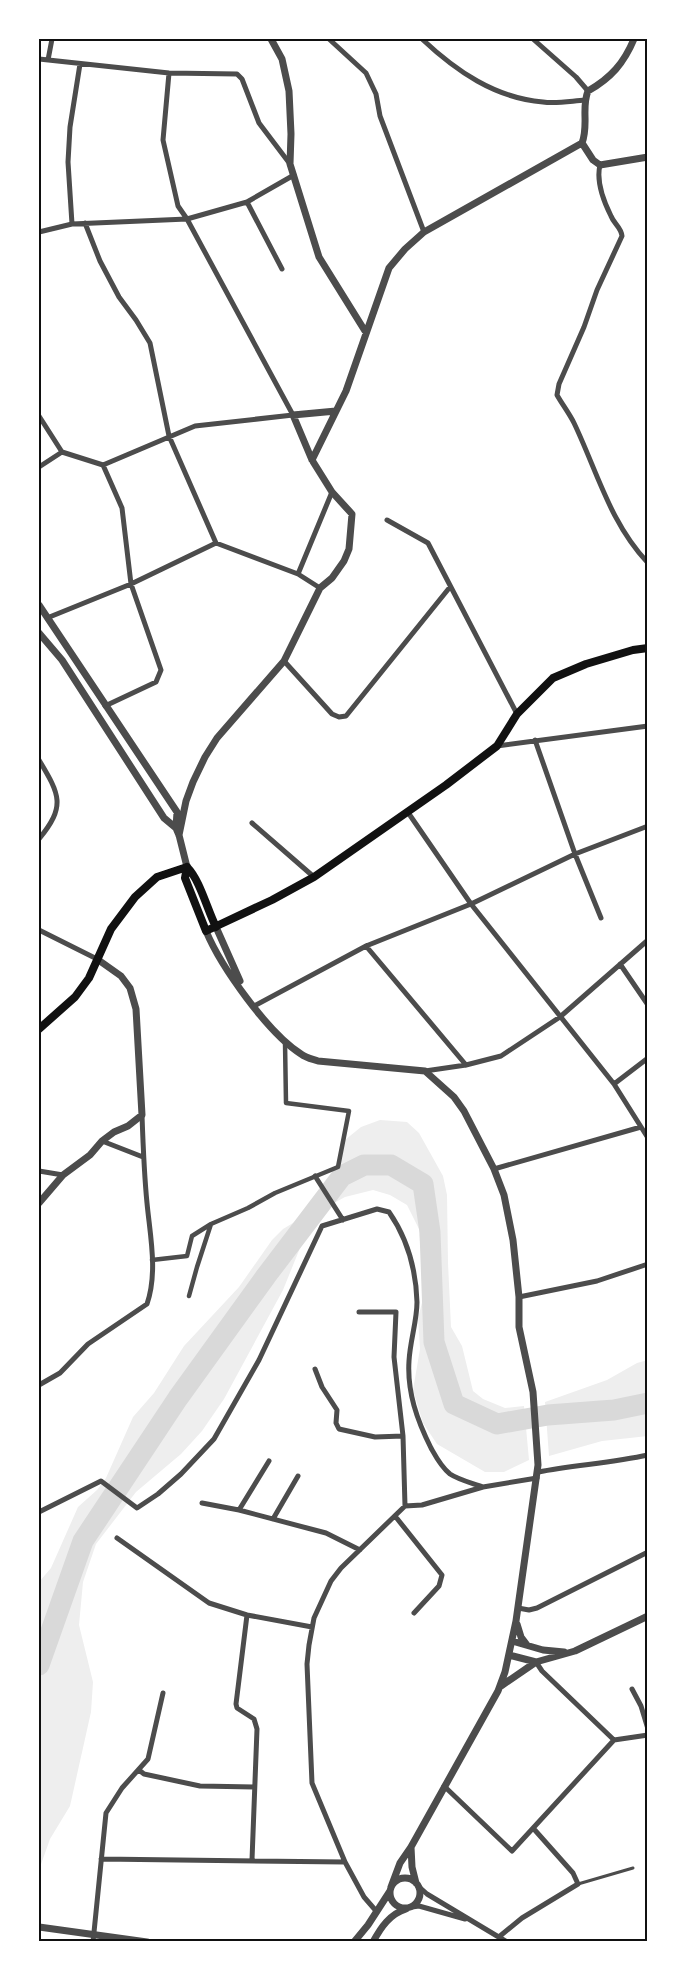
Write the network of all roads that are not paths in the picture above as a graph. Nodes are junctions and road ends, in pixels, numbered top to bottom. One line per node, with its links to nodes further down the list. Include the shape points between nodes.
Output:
1 (52, 39): 8 (street)
2 (271, 39): 15 (street, via 282,59 289,91)
3 (329, 39): 23 (street, via 366,73)
4 (422, 39): 12 (street, via 470,77 504,95 544,103)
5 (532, 39): 11 (street)
6 (634, 39): 11 (street, via 616,71)
7 (39, 59): 8 (street)
8 (48, 60): 9 (street)
9 (80, 64): 10 (street); 21 (street, via 70,127)
10 (169, 73): 15 (street, via 237,74 259,123); 19 (street, via 163,140 178,206)
11 (588, 90): 12 (street)
12 (585, 100): 13 (street, via 586,132)
13 (582, 142): 16 (street); 23 (street)
14 (648, 157): 16 (street)
15 (290, 164): 17 (street)
16 (600, 165): 37 (street, via 598,174 606,205 622,236 557,395 573,421 619,524)
17 (294, 175): 18 (street); 25 (street, via 319,257)
18 (247, 202): 19 (street); 24 (street)
19 (187, 219): 20 (street); 27 (street)
20 (85, 223): 21 (street); 29 (street, via 119,297 150,343)
21 (72, 224): 22 (street)
22 (39, 232)
23 (424, 232): 25 (street, via 388,268)
24 (282, 269)
25 (365, 331): 26 (street, via 355,369)
26 (336, 411): 27 (street); 31 (street)
27 (293, 416): 29 (street, via 195,426); 31 (street)
28 (39, 417): 30 (street)
29 (169, 436): 32 (street); 36 (street)
30 (62, 452): 32 (street); 33 (street)
31 (312, 460): 34 (street)
32 (103, 465): 39 (street, via 122,508)
33 (39, 467)
34 (332, 492): 38 (street); 41 (street, via 352,513 349,549 332,578)
35 (387, 520): 40 (street, via 428,543)
36 (216, 543): 38 (street); 39 (street)
37 (648, 563)
38 (298, 574): 41 (street)
39 (131, 585): 43 (street); 47 (street, via 160,676 156,682)
40 (450, 587): 46 (street, via 346,716 332,714); 48 (street)
41 (320, 588): 46 (street)
42 (39, 605): 43 (street)
43 (47, 618): 47 (street)
44 (39, 633): 56 (street, via 62,660 164,818)
45 (648, 648): 48 (main road, via 586,664 553,678)
46 (284, 661): 56 (street, via 205,757)
47 (105, 706): 56 (street, via 177,812)
48 (517, 714): 51 (main road)
49 (648, 726): 50 (street)
50 (535, 740): 51 (street); 58 (street)
51 (498, 746): 53 (main road)
52 (39, 760): 57 (street, via 59,802 53,822)
53 (407, 811): 60 (main road); 61 (street)
54 (252, 823): 60 (street)
55 (648, 826): 58 (street)
56 (177, 832): 59 (street)
57 (39, 839)
58 (575, 854): 61 (street); 62 (street)
59 (188, 867): 63 (main road); 65 (main road, via 185,878); 68 (main road, via 157,878 135,897 111,929)
60 (314, 877): 63 (main road)
61 (471, 904): 67 (street); 73 (street)
62 (601, 918)
63 (216, 927): 65 (main road); 70 (street)
64 (39, 930): 68 (street)
65 (206, 931): 70 (street)
66 (648, 940): 69 (street)
67 (366, 946): 72 (street); 77 (street)
68 (97, 959): 74 (main road, via 75,997); 80 (street, via 122,976 130,988 136,1009)
69 (620, 964): 71 (street); 73 (street)
70 (245, 994): 72 (street)
71 (648, 1005)
72 (254, 1006): 75 (street)
73 (560, 1017): 77 (street, via 501,1056); 79 (street)
74 (39, 1029)
75 (285, 1041): 78 (street, via 303,1056 318,1061); 88 (street, via 285,1103 349,1111 338,1167)
76 (648, 1058): 79 (street)
77 (466, 1065): 78 (street)
78 (425, 1071): 85 (street, via 454,1097)
79 (614, 1084): 81 (street)
80 (142, 1115): 83 (street); 84 (street)
81 (641, 1127): 82 (street); 85 (street)
82 (648, 1138)
83 (102, 1141): 84 (street); 87 (street)
84 (143, 1157): 92 (street)
85 (494, 1169): 95 (street, via 513,1240)
86 (39, 1171): 87 (street)
87 (63, 1175): 89 (street)
88 (315, 1176): 90 (street); 91 (street)
89 (39, 1203)
90 (343, 1220): 104 (street, via 382,1209 389,1212 397,1226 415,1278 417,1304 409,1364 414,1410 442,1467 457,1478); 108 (street, via 322,1226 259,1360 214,1439 181,1474 137,1508 101,1481)
91 (211, 1224): 92 (street, via 192,1236 187,1256); 94 (street)
92 (152, 1260): 98 (street, via 147,1304 88,1344 60,1373)
93 (648, 1264): 95 (street, via 597,1281)
94 (189, 1296)
95 (519, 1297): 102 (street, via 519,1327 533,1392)
96 (360, 1312): 99 (street, via 396,1312 394,1358)
97 (315, 1369): 99 (street, via 337,1410 339,1429 375,1437)
98 (39, 1385)
99 (403, 1436): 106 (street)
100 (648, 1455): 102 (street)
101 (269, 1461): 107 (street)
102 (538, 1472): 104 (street); 114 (street)
103 (298, 1476): 110 (street)
104 (483, 1487): 106 (street)
105 (202, 1503): 107 (street)
106 (405, 1506): 109 (street)
107 (239, 1510): 110 (street)
108 (39, 1512)
109 (395, 1516): 112 (street); 115 (street, via 442,1575 441,1583)
110 (273, 1519): 112 (street, via 326,1533)
111 (117, 1538): 116 (street, via 202,1599)
112 (360, 1550): 119 (street, via 331,1581)
113 (648, 1552): 114 (street, via 537,1608)
114 (518, 1608): 118 (street)
115 (414, 1613)
116 (247, 1615): 119 (street); 132 (street, via 236,1707 256,1724)
117 (648, 1616): 122 (street)
118 (516, 1621): 120 (street); 121 (street)
119 (312, 1627): 138 (street, via 307,1664 311,1777)
120 (512, 1641): 121 (street); 123 (street)
121 (528, 1645): 122 (street)
122 (573, 1652): 124 (street)
123 (509, 1654): 124 (street); 125 (street)
124 (536, 1662): 125 (street); 130 (street)
125 (501, 1686): 133 (street)
126 (632, 1689): 128 (street)
127 (163, 1693): 131 (street, via 148,1759)
128 (648, 1729)
129 (648, 1735): 130 (street)
130 (614, 1740): 134 (street)
131 (139, 1770): 132 (street, via 200,1786); 136 (street, via 106,1813)
132 (254, 1786): 137 (street)
133 (444, 1786): 134 (street, via 512,1851); 135 (street)
134 (533, 1828): 141 (street)
135 (411, 1847): 140 (street, via 411,1867); 142 (street)
136 (100, 1859): 137 (street); 148 (street)
137 (252, 1860): 138 (street)
138 (345, 1862): 144 (street)
139 (633, 1868): 141 (lane)
140 (417, 1884): 142 (street, via 402,1878); 143 (street, via 420,1894); 145 (street)
141 (578, 1884): 147 (street)
142 (390, 1889): 143 (street, via 394,1905); 144 (street)
143 (410, 1907): 145 (street); 151 (street, via 391,1917)
144 (377, 1912): 150 (street)
145 (472, 1921): 147 (street)
146 (42, 1927): 148 (street)
147 (500, 1936): 152 (street)
148 (92, 1938): 149 (street)
149 (147, 1942)
150 (354, 1942)
151 (373, 1942)
152 (507, 1942)

